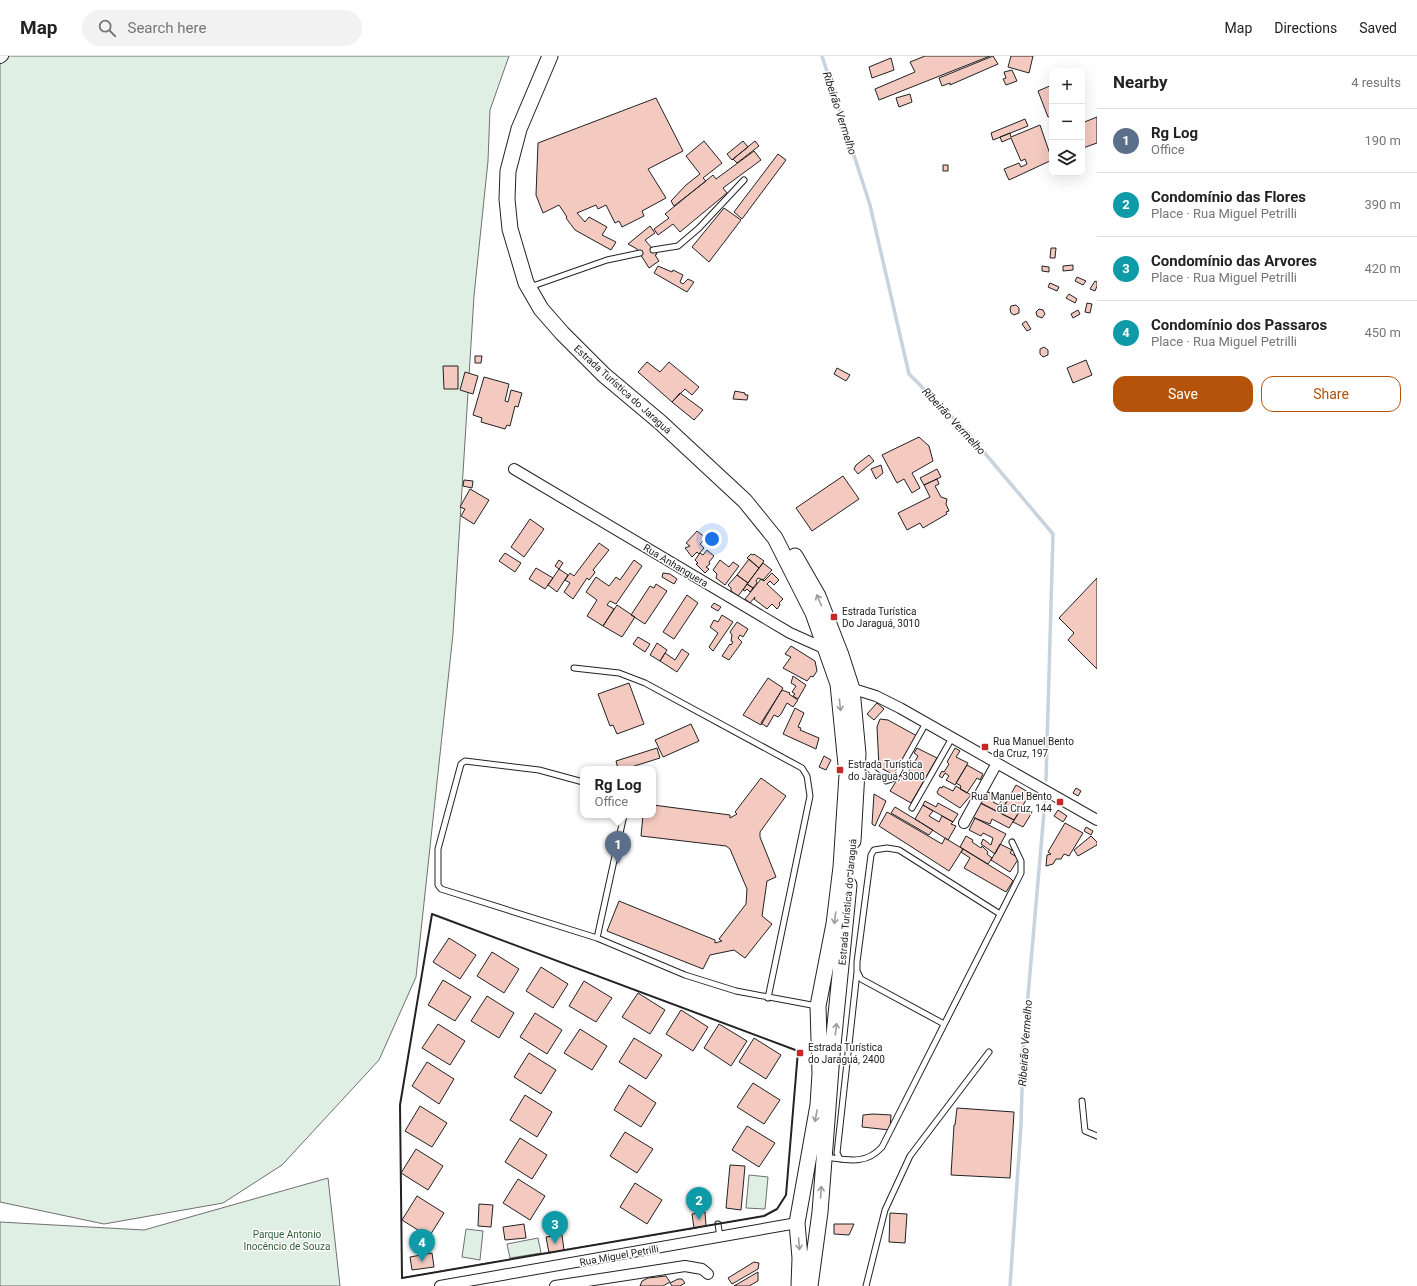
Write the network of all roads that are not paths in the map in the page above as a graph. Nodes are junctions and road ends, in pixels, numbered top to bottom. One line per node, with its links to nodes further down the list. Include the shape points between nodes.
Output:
1 (3, 56): 3 (street)
2 (550, 56): 7 (main road, Estrada Turística do Jaraguá, via 519,129 508,171 510,229 518,261)
3 (0, 58)
4 (744, 180): 5 (lane, via 699,228 678,246)
5 (653, 250)
6 (640, 253): 7 (lane, via 606,260)
7 (529, 288): 9 (main road, Estrada Turística do Jaraguá, via 541,309 562,333 604,375 660,422 740,496)
8 (514, 469): 10 (street, Rua Anhanguera, via 790,633)
9 (775, 538): 10 (main road, Estrada Turística do Jaraguá, via 801,587); 11 (main road, Estrada Turística do Jaraguá, one-way to 9, via 807,575 794,554)
10 (827, 650): 11 (street, Rua Anhanguera); 13 (main road, Estrada Turística do Jaraguá)
11 (841, 655): 13 (main road, Estrada Turística do Jaraguá)
12 (574, 668): 27 (lane, via 620,674 645,683 802,768 807,776 810,796)
13 (845, 686): 14 (street, via 876,696); 16 (main road, Estrada Turística do Jaraguá, via 857,729); 28 (main road, Estrada Turística do Jaraguá, one-way to 28, via 846,775 842,859 834,924)
14 (926, 723): 15 (street); 16 (lane, via 895,778 886,781)
15 (952, 737): 17 (street); 19 (lane)
16 (858, 760): 29 (main road, Estrada Turística do Jaraguá)
17 (997, 763): 21 (street); 22 (street)
18 (580, 781): 25 (lane, via 539,770 465,761 461,764 438,849 438,885 442,889)
19 (912, 808)
20 (623, 818): 25 (lane)
21 (1097, 820)
22 (964, 823)
23 (1012, 842): 24 (lane, via 1021,861 1021,873)
24 (1000, 914): 26 (lane, via 899,850 874,850 870,855); 30 (lane)
25 (597, 938): 27 (lane, via 736,992)
26 (857, 971): 30 (lane, via 861,979); 35 (lane, via 837,1153)
27 (768, 998): 28 (lane)
28 (818, 1006): 29 (main road); 37 (main road, Estrada Turística do Jaraguá, one-way to 37, via 818,1105)
29 (838, 1011): 34 (main road, Estrada Turística do Jaraguá, one-way to 29, via 831,1061)
30 (944, 1024): 35 (lane, via 882,1147 874,1156 862,1160)
31 (989, 1052): 45 (lane, via 910,1156 885,1210)
32 (1082, 1101): 33 (lane, via 1086,1131)
33 (1097, 1136)
34 (824, 1157): 35 (lane); 36 (main road, Estrada Turística do Jaraguá, one-way to 34)
35 (840, 1159)
36 (820, 1212): 37 (main road); 44 (main road, Estrada Turística do Jaraguá)
37 (797, 1223): 39 (street, Rua Miguel Petrilli); 43 (main road, Estrada Turística do Jaraguá, one-way to 43)
38 (718, 1224): 39 (lane)
39 (720, 1238): 41 (street, Rua Miguel Petrilli)
40 (708, 1274): 42 (street, via 702,1269 685,1266)
41 (440, 1286)
42 (555, 1286)
43 (799, 1286)
44 (810, 1286)
45 (866, 1286)

